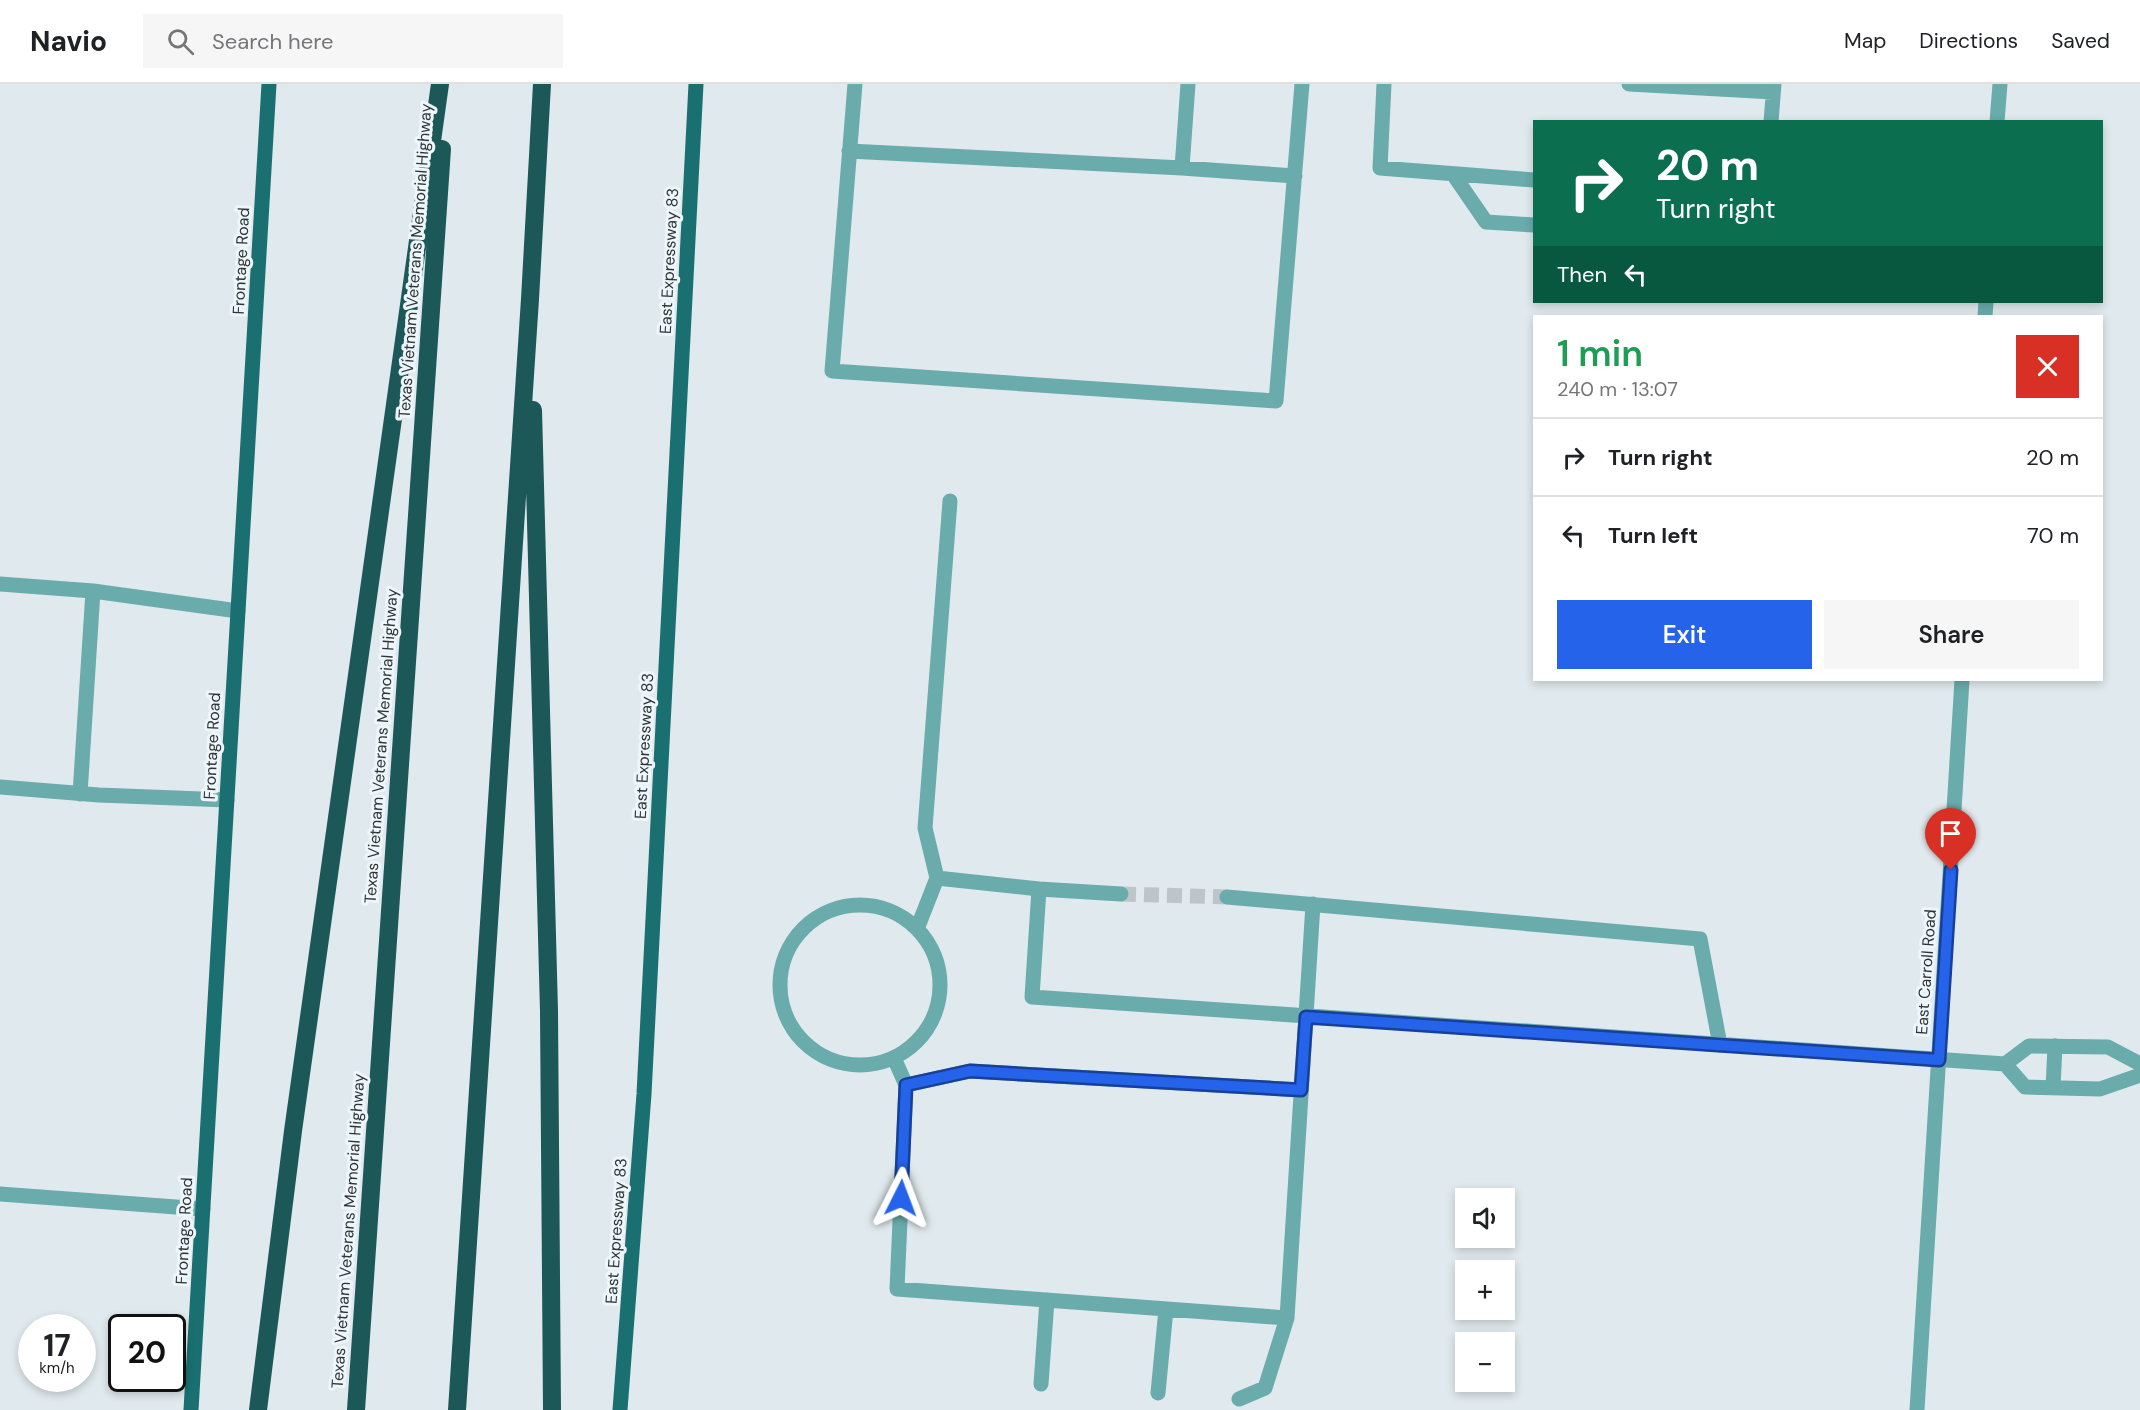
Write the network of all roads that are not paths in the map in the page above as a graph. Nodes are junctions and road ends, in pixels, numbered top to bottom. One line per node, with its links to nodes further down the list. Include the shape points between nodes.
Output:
1 (269, 84): 25 (main road, Frontage Road)
2 (440, 84): 56 (highway, via 293,1131)
3 (446, 84): 57 (highway, Texas Vietnam Veterans Memorial Highway)
4 (542, 84): 21 (highway)
5 (696, 84): 60 (main road, East Expressway 83, via 644,1095)
6 (855, 84): 15 (street)
7 (1188, 84): 16 (street)
8 (1302, 84): 18 (street)
9 (1384, 84): 17 (street, via 1380,168)
10 (1629, 84): 12 (street)
11 (2000, 84): 14 (street)
12 (1773, 88): 13 (street)
13 (1771, 120)
14 (1997, 120)
15 (849, 151): 16 (street); 18 (street, via 831,372 1276,401)
16 (1182, 168): 18 (street)
17 (1454, 174): 19 (street); 20 (street, via 1486,222)
18 (1295, 176)
19 (1533, 180)
20 (1533, 225)
21 (530, 299): 58 (highway); 59 (highway, via 549,1011)
22 (950, 501): 30 (street, via 925,828)
23 (0, 584): 24 (street)
24 (93, 591): 25 (street); 28 (street)
25 (238, 611): 29 (main road, Frontage Road)
26 (1962, 681): 40 (street, East Carroll Road)
27 (0, 787): 28 (street)
28 (80, 794): 29 (street)
29 (227, 800): 48 (main road, Frontage Road)
30 (937, 878): 31 (street); 35 (street)
31 (1039, 888): 32 (street); 36 (street, via 1032,997)
32 (1121, 894)
33 (1227, 897): 34 (street)
34 (1313, 904): 36 (street); 37 (street, via 1700,939)
35 (918, 929): 39 (street, via 933,950 940,975 939,1001 929,1026 913,1046); 39 (street, via 895,912 869,905 842,906 810,922 784,958 779,985 783,1011 796,1034 815,1053 839,1063 865,1066)
36 (1306, 1017): 37 (street); 46 (street)
37 (1720, 1045): 40 (street)
38 (2055, 1046): 41 (street, via 2029,1046); 42 (street, via 2108,1047); 45 (street)
39 (894, 1058): 44 (street)
40 (1939, 1060): 41 (street); 61 (street, East Carroll Road)
41 (2005, 1064): 45 (street, via 2025,1088)
42 (2140, 1064)
43 (2140, 1075): 45 (street, via 2100,1089)
44 (906, 1085): 46 (street, via 970,1071); 49 (street, via 897,1289)
45 (2054, 1088)
46 (1301, 1090): 51 (street)
47 (0, 1194): 48 (street)
48 (203, 1209): 55 (main road, Frontage Road)
49 (1047, 1300): 50 (street); 52 (street)
50 (1166, 1309): 51 (street); 53 (street)
51 (1287, 1318): 54 (street, via 1265,1388)
52 (1041, 1384)
53 (1158, 1393)
54 (1239, 1399)
55 (191, 1410)
56 (258, 1410)
57 (356, 1410)
58 (457, 1410)
59 (552, 1410)
60 (620, 1410)
61 (1917, 1410)

